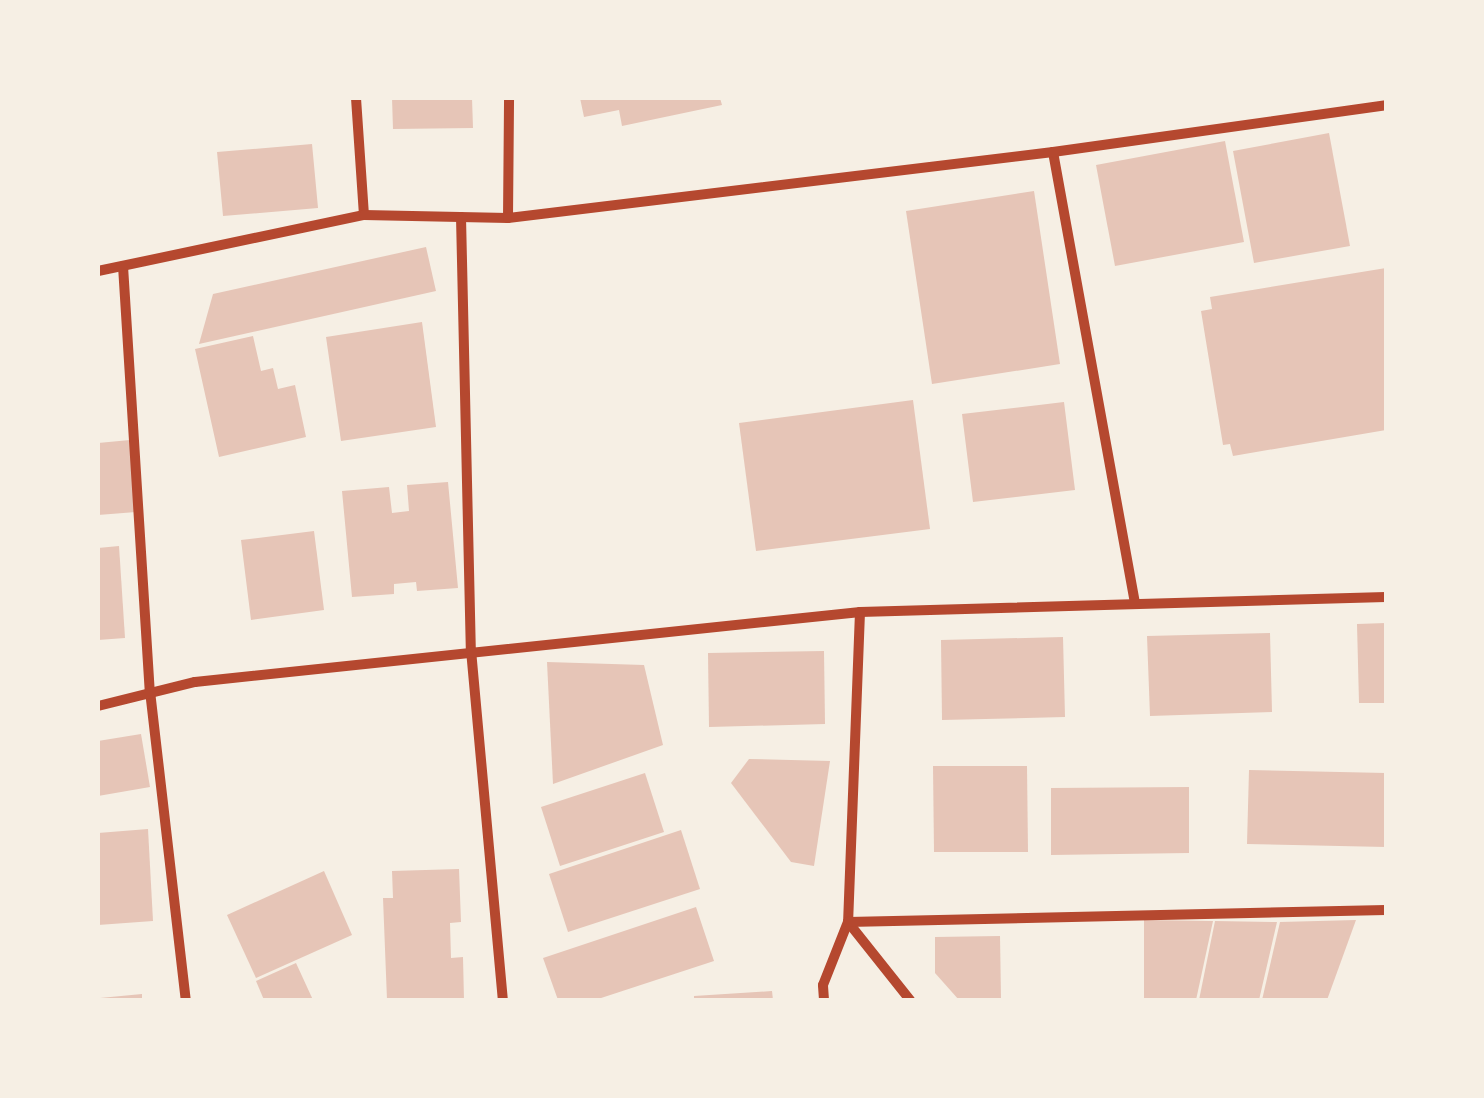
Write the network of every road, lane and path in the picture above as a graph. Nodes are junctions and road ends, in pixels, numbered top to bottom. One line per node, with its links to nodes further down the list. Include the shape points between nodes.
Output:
1 (356, 98): 5 (street)
2 (509, 98): 7 (street)
3 (1386, 105): 4 (street)
4 (1053, 152): 7 (street); 11 (street)
5 (364, 214): 6 (street); 8 (street)
6 (462, 216): 7 (street); 13 (street)
7 (508, 218)
8 (123, 266): 9 (street); 14 (street)
9 (98, 271)
10 (1386, 596): 11 (street)
11 (1135, 602): 12 (street)
12 (860, 612): 13 (street); 17 (street)
13 (472, 650): 14 (street); 19 (street)
14 (150, 691): 15 (street); 18 (street)
15 (98, 706)
16 (1386, 910): 17 (street)
17 (848, 922): 20 (street, via 823,985); 21 (street)
18 (186, 1000)
19 (503, 1000)
20 (824, 1000)
21 (910, 1000)

